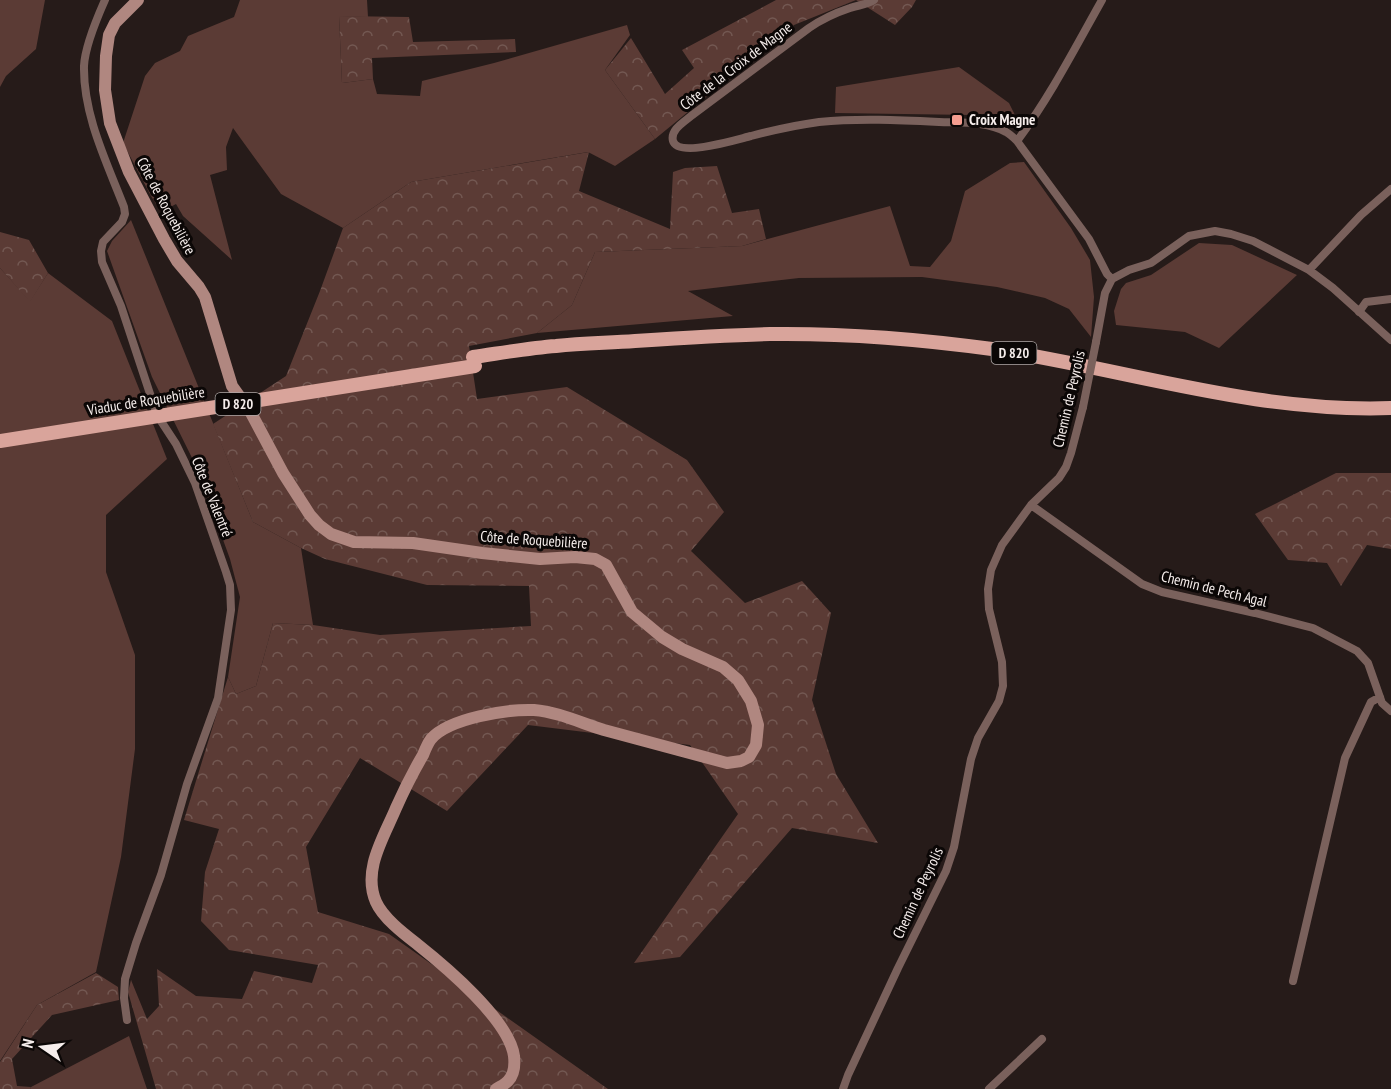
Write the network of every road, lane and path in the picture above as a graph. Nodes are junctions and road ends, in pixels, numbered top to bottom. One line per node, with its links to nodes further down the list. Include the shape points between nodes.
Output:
1 (105, 0): 20 (street, Côte de Valentré, via 88,46 85,81 94,125 125,213 122,222 103,242 102,262 157,415 195,483 230,585 231,610 218,698 125,979)
2 (138, 0): 22 (street, Côte de Roquebilière, via 115,22 109,35 105,90 110,123 129,172 164,239 205,297 232,386 310,515 331,534 354,542 413,543 483,553 595,559 606,565 632,612 662,637 723,667 738,680 758,725 756,745 749,757 727,763 534,710 502,712 451,724 432,739 407,783 376,855 372,888 377,904 387,916 457,978 504,1031 515,1066 509,1080)
3 (874, 0): 5 (street, Côte de la Croix de Magne, via 824,18 809,28 691,116 674,131 673,140 682,148 698,148 819,122 902,120 986,125)
4 (1102, 0): 5 (street, via 1054,87)
5 (1017, 141): 8 (street, Côte de la Croix de Magne, via 1089,239)
6 (1391, 189): 7 (street)
7 (1309, 270): 8 (street, via 1253,242 1215,231 1189,236 1151,263); 10 (street)
8 (1112, 279): 16 (street, Chemin de Peyrolis, bridge, via 1105,293 1083,407 1066,467)
9 (1391, 299): 10 (street, via 1366,302)
10 (1359, 312): 11 (street)
11 (1391, 340)
12 (474, 362): 13 (main road, D 820, via 695,336 849,335 991,349 1263,401); 14 (main road, Viaduc de Roquebilière / D 820); 15 (main road, Viaduc de Roquebilière / D 820, bridge)
13 (1391, 408)
14 (0, 431)
15 (0, 441)
16 (1031, 505): 17 (street, Chemin de Pech Agal, via 1142,584 1313,628 1357,651 1368,663); 23 (street, Chemin de Peyrolis, via 1002,545 991,570 989,609 1002,662 1003,686 971,759 949,863)
17 (1380, 697): 18 (street, Chemin de Pech Agal); 19 (street, via 1371,702 1345,758)
18 (1391, 711)
19 (1293, 981)
20 (127, 1020)
21 (1042, 1039): 24 (street)
22 (496, 1089)
23 (843, 1089)
24 (989, 1089)

